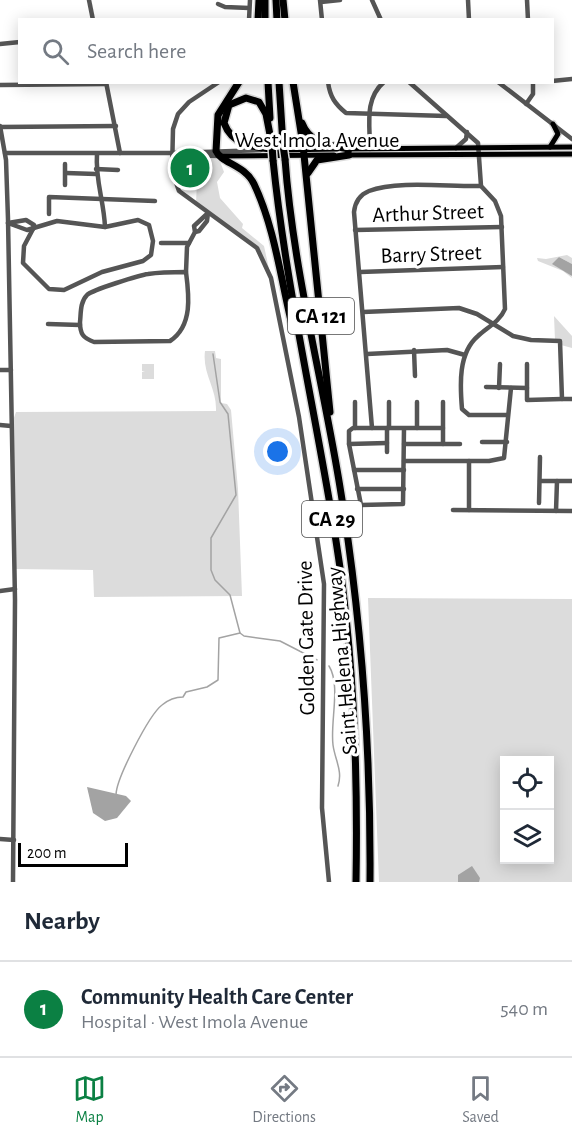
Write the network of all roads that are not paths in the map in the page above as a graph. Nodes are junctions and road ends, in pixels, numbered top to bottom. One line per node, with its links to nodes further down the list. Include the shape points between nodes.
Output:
1 (89, 0): 14 (street)
2 (250, 0): 13 (street)
3 (259, 0): 16 (highway)
4 (265, 0): 17 (highway)
5 (276, 0): 18 (highway)
6 (283, 0): 19 (highway)
7 (340, 0): 11 (street)
8 (372, 0): 21 (street)
9 (468, 0): 22 (street)
10 (526, 0): 23 (street)
11 (320, 1): 20 (street)
12 (218, 4): 13 (street)
13 (249, 8): 15 (street)
14 (93, 18)
15 (249, 18)
16 (258, 18)
17 (265, 18)
18 (277, 18)
19 (285, 18)
20 (322, 18)
21 (380, 18)
22 (469, 18)
23 (528, 18)
24 (18, 42): 25 (street)
25 (0, 45)
26 (572, 79): 27 (street)
27 (554, 81)
28 (53, 84): 40 (street)
29 (106, 84): 46 (street)
30 (216, 84): 61 (street, Golden Gate Drive, via 178,114 173,129)
31 (238, 84): 62 (highway, via 218,115)
32 (268, 84): 50 (highway, Saint Helena Highway / CA 29)
33 (279, 84): 51 (highway, Saint Helena Highway / CA 29)
34 (294, 84): 42 (highway)
35 (328, 84): 43 (street, via 335,104 346,113)
36 (382, 84): 43 (street, via 375,92)
37 (411, 84): 44 (street)
38 (501, 84): 41 (street)
39 (533, 84): 41 (street, via 533,94)
40 (0, 85)
41 (526, 104): 45 (street)
42 (298, 112): 57 (highway); 58 (highway, via 308,135)
43 (369, 115): 44 (street); 55 (street)
44 (446, 116): 48 (street)
45 (553, 124): 49 (street); 52 (main road, via 558,134)
46 (116, 126): 47 (street); 60 (street)
47 (0, 127): 59 (street)
48 (467, 132): 54 (street, via 466,139); 56 (street, via 476,139)
49 (572, 138)
50 (272, 145): 51 (highway, via 266,114 259,102 246,98 231,103 224,123 234,138 249,147); 126 (highway, Saint Helena Highway / CA 29, bridge, via 290,288)
51 (281, 147): 57 (main road, West Imola Avenue); 62 (street, West Imola Avenue); 127 (highway, Saint Helena Highway / CA 29, bridge, via 299,276)
52 (550, 147): 53 (main road, West Imola Avenue); 56 (main road, West Imola Avenue)
53 (572, 147)
54 (456, 148): 55 (main road, West Imola Avenue); 56 (main road, West Imola Avenue)
55 (370, 149): 58 (main road, West Imola Avenue)
56 (480, 151): 58 (main road, West Imola Avenue); 64 (main road, West Imola Avenue); 73 (street)
57 (304, 152): 58 (main road, West Imola Avenue); 62 (main road, West Imola Avenue); 71 (highway)
58 (349, 152): 71 (highway, via 314,162)
59 (5, 153): 63 (street, West Imola Avenue); 70 (street)
60 (120, 153): 61 (street, West Imola Avenue); 63 (street, West Imola Avenue)
61 (173, 153): 62 (street, West Imola Avenue); 76 (street, Golden Gate Drive, via 175,184)
62 (217, 153): 126 (highway, via 243,169 260,201)
63 (97, 154): 67 (street)
64 (572, 154)
65 (65, 164): 68 (street)
66 (118, 170): 67 (street)
67 (96, 171): 68 (street); 74 (street)
68 (66, 174): 72 (street)
69 (0, 176): 70 (street)
70 (7, 176): 78 (street)
71 (307, 182): 127 (highway, CA 121)
72 (65, 184)
73 (481, 186): 79 (street, via 495,201); 82 (street, via 370,190 358,199)
74 (104, 200): 75 (street); 77 (street, via 49,197); 80 (street)
75 (155, 201)
76 (208, 213): 84 (street, via 194,226); 149 (street, Golden Gate Drive, via 257,248 267,266 299,417 325,605 322,808)
77 (49, 214)
78 (8, 223): 81 (street); 98 (street)
79 (502, 226): 82 (street, Arthur Street); 85 (street)
80 (105, 227): 81 (street, via 57,221); 81 (street, via 127,221 144,222 152,232 151,255 147,260 102,272 56,291 40,282 23,263 24,246)
81 (33, 229)
82 (355, 230): 87 (street)
83 (161, 243): 84 (street)
84 (189, 243): 86 (street)
85 (503, 267): 87 (street, Barry Street); 89 (street, via 505,309)
86 (186, 272): 91 (street, via 147,274 95,289 84,298); 91 (street, via 187,315 183,328 170,341 94,342 84,338)
87 (360, 272): 88 (street)
88 (363, 312): 89 (street, via 459,308); 93 (street)
89 (494, 323): 94 (street, via 475,339); 104 (street, via 513,336 560,341)
90 (48, 324): 91 (street)
91 (80, 325)
92 (414, 350): 93 (street); 94 (street, via 447,350); 99 (street)
93 (367, 354): 114 (street)
94 (465, 355): 110 (street, via 462,409 469,415)
95 (500, 364): 101 (street)
96 (527, 364): 103 (street)
97 (0, 370): 98 (street)
98 (10, 370): 112 (street)
99 (415, 376)
100 (486, 387): 101 (street)
101 (499, 387): 102 (street)
102 (511, 388): 103 (street); 110 (street)
103 (527, 388): 104 (street, via 527,400)
104 (562, 399): 105 (street)
105 (572, 399)
106 (355, 402): 113 (street)
107 (389, 402): 115 (street)
108 (417, 402): 117 (street)
109 (443, 402): 118 (street)
110 (507, 415): 120 (street)
111 (0, 425): 112 (street)
112 (11, 426): 144 (street)
113 (355, 428): 114 (street); 121 (street, via 348,434)
114 (372, 428): 115 (street)
115 (388, 428): 116 (street); 122 (street)
116 (404, 428): 117 (street); 123 (street)
117 (417, 428): 118 (street)
118 (443, 428): 124 (street)
119 (482, 442): 120 (street)
120 (507, 442): 131 (street, via 504,458)
121 (349, 444): 122 (street); 132 (street)
122 (387, 444): 128 (street)
123 (404, 444): 124 (street); 130 (street)
124 (443, 444): 125 (street)
125 (460, 444)
126 (319, 445): 150 (highway, Saint Helena Highway / CA 29, via 336,541 350,669)
127 (334, 451): 151 (highway, Saint Helena Highway / CA 29, via 363,668)
128 (387, 452)
129 (540, 457): 134 (street)
130 (404, 461): 131 (street); 133 (street)
131 (469, 461): 141 (street)
132 (354, 470): 133 (street); 137 (street)
133 (404, 470): 138 (street)
134 (540, 481): 135 (street); 139 (street)
135 (556, 481): 136 (street); 142 (street)
136 (572, 481)
137 (357, 489): 138 (street); 138 (street, via 359,502 365,506 400,506 405,501)
138 (404, 489)
139 (539, 503)
140 (453, 510): 141 (street)
141 (469, 510): 142 (street)
142 (556, 511): 143 (street)
143 (572, 511)
144 (15, 590): 145 (street); 147 (street)
145 (0, 591)
146 (0, 839): 147 (street)
147 (14, 840): 148 (street)
148 (13, 882)
149 (329, 882)
150 (356, 882)
151 (370, 882)

